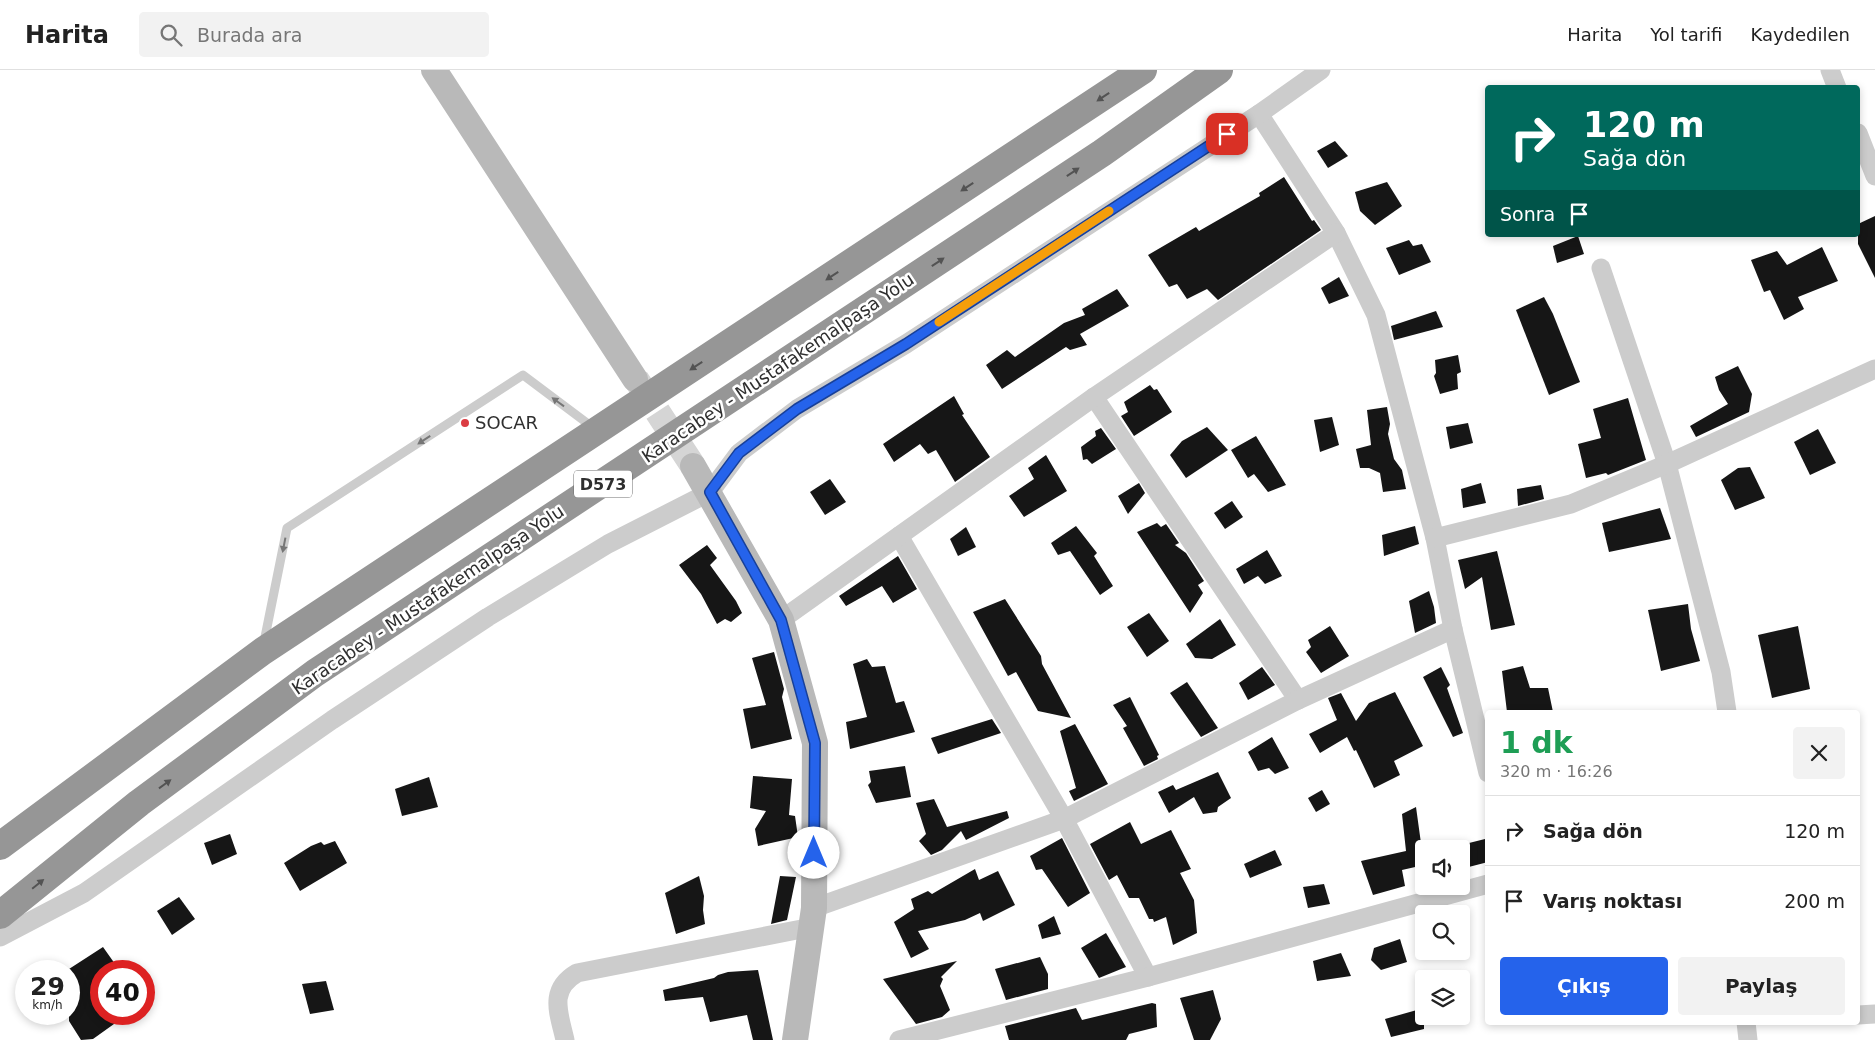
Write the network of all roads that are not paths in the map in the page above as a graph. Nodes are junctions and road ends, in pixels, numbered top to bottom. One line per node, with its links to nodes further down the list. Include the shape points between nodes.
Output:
1 (434, 70): 13 (street)
2 (1143, 70): 15 (highway, D573, one-way to 15)
3 (1219, 70): 30 (highway, Karacabey - Mustafakemalpaşa Yolu / D573, one-way to 3, via 139,803 315,673 1086,164)
4 (1321, 70): 7 (street)
5 (1830, 70): 6 (street)
6 (1837, 85)
7 (1259, 114): 10 (street); 18 (street, via 906,344 797,409 739,453)
8 (1860, 138): 9 (street)
9 (1875, 176)
10 (1336, 232): 14 (street); 20 (street, via 1376,315)
11 (1601, 268): 16 (street)
12 (1875, 369): 16 (street)
13 (635, 379)
14 (1094, 397): 19 (street); 24 (street)
15 (598, 430): 23 (highway, D573); 23 (lane, one-way to 23, via 523,375 287,528)
16 (1667, 464): 20 (street, via 1571,504); 25 (street, via 1721,672)
17 (693, 466): 18 (street)
18 (710, 492): 21 (street); 32 (street, via 608,544 488,617 332,720 84,893)
19 (899, 536): 21 (street); 27 (street)
20 (1435, 538): 22 (street)
21 (781, 620): 31 (street, via 815,743)
22 (1453, 629): 24 (street); 26 (street)
23 (263, 651): 28 (highway, D573)
24 (1298, 700): 27 (street)
25 (1727, 710)
26 (1485, 762)
27 (1064, 818): 31 (street); 33 (street)
28 (0, 846)
29 (1485, 885): 33 (street)
30 (0, 915)
31 (813, 918): 37 (street, via 577,973 568,978 557,1002); 38 (street)
32 (0, 937)
33 (1148, 977): 39 (street)
34 (1875, 1014): 35 (street)
35 (1860, 1015)
36 (1746, 1025): 40 (street)
37 (565, 1040)
38 (795, 1040)
39 (900, 1040)
40 (1748, 1040)

